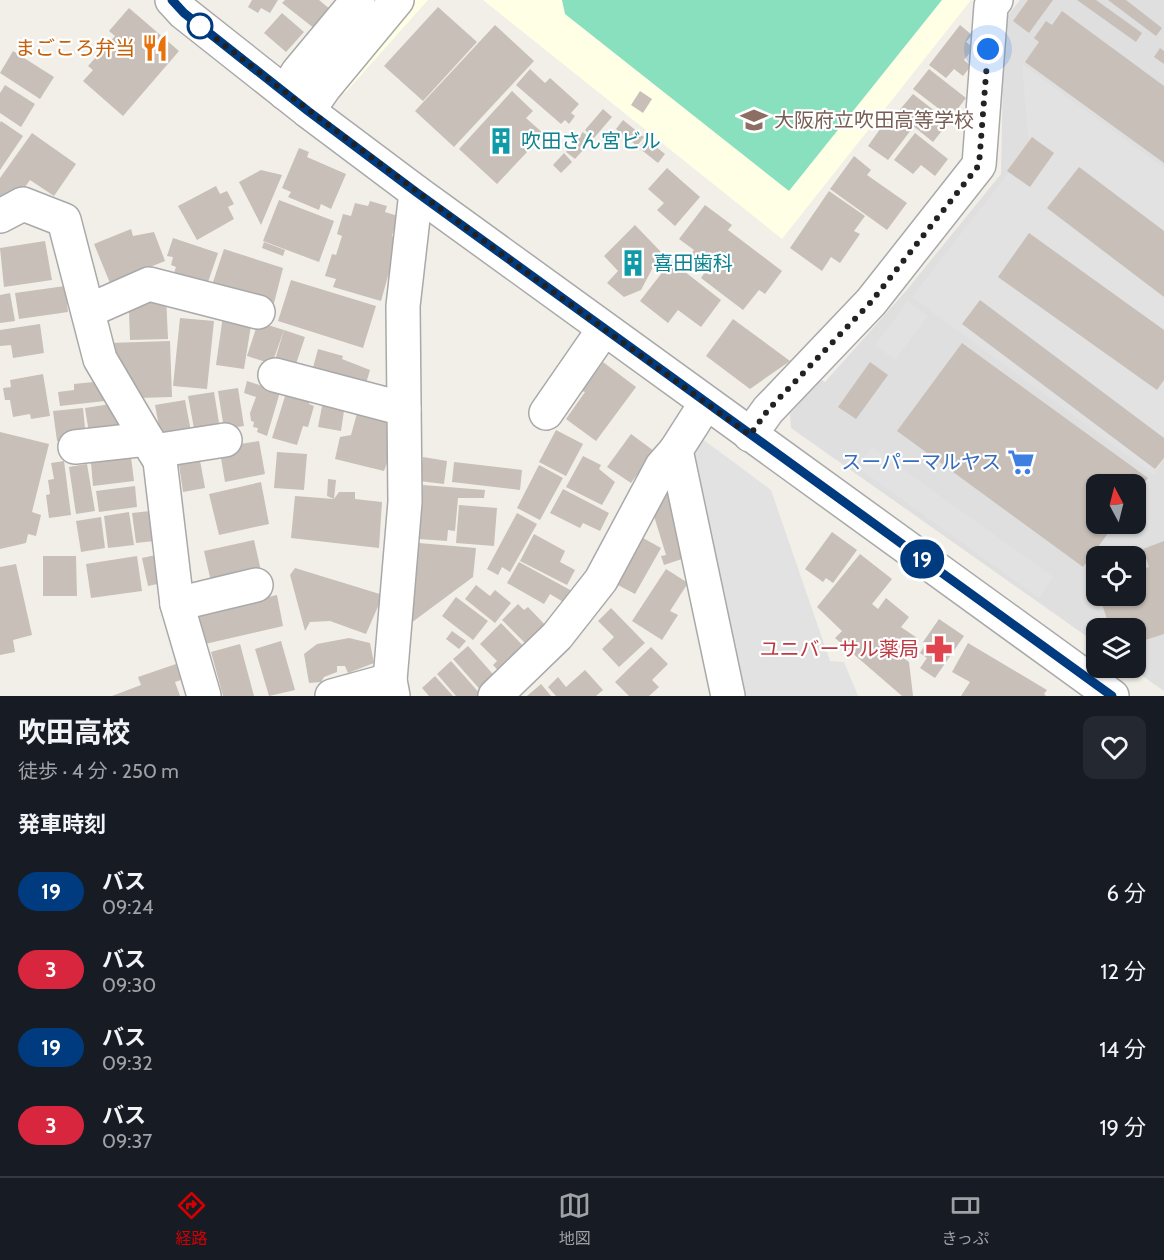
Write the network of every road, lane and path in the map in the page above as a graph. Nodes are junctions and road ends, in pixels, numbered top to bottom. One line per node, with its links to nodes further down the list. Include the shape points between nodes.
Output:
1 (358, 0): 5 (street, via 298,72)
2 (397, 0): 5 (street, via 324,88)
3 (996, 0): 15 (street, via 991,6 979,165 871,302 768,410)
4 (183, 4): 5 (street)
5 (296, 102): 6 (street)
6 (416, 192): 10 (street); 13 (street, via 403,306)
7 (0, 216): 8 (street, via 23,204 64,220)
8 (88, 311): 9 (street, via 149,284); 17 (street, via 100,359)
9 (258, 312)
10 (604, 329): 12 (street); 14 (street)
11 (274, 375): 13 (street)
12 (706, 403): 15 (street); 19 (street)
13 (404, 408): 22 (street, via 405,502)
14 (546, 413)
15 (750, 435): 27 (street)
16 (225, 440): 17 (street)
17 (150, 445): 18 (street); 21 (street, via 160,461)
18 (75, 447)
19 (676, 450): 25 (street, via 662,466 601,580 557,636); 26 (street)
20 (256, 585): 21 (street)
21 (177, 604): 23 (street)
22 (391, 688): 24 (street)
23 (204, 696)
24 (332, 696)
25 (495, 696)
26 (728, 696)
27 (1112, 696)

